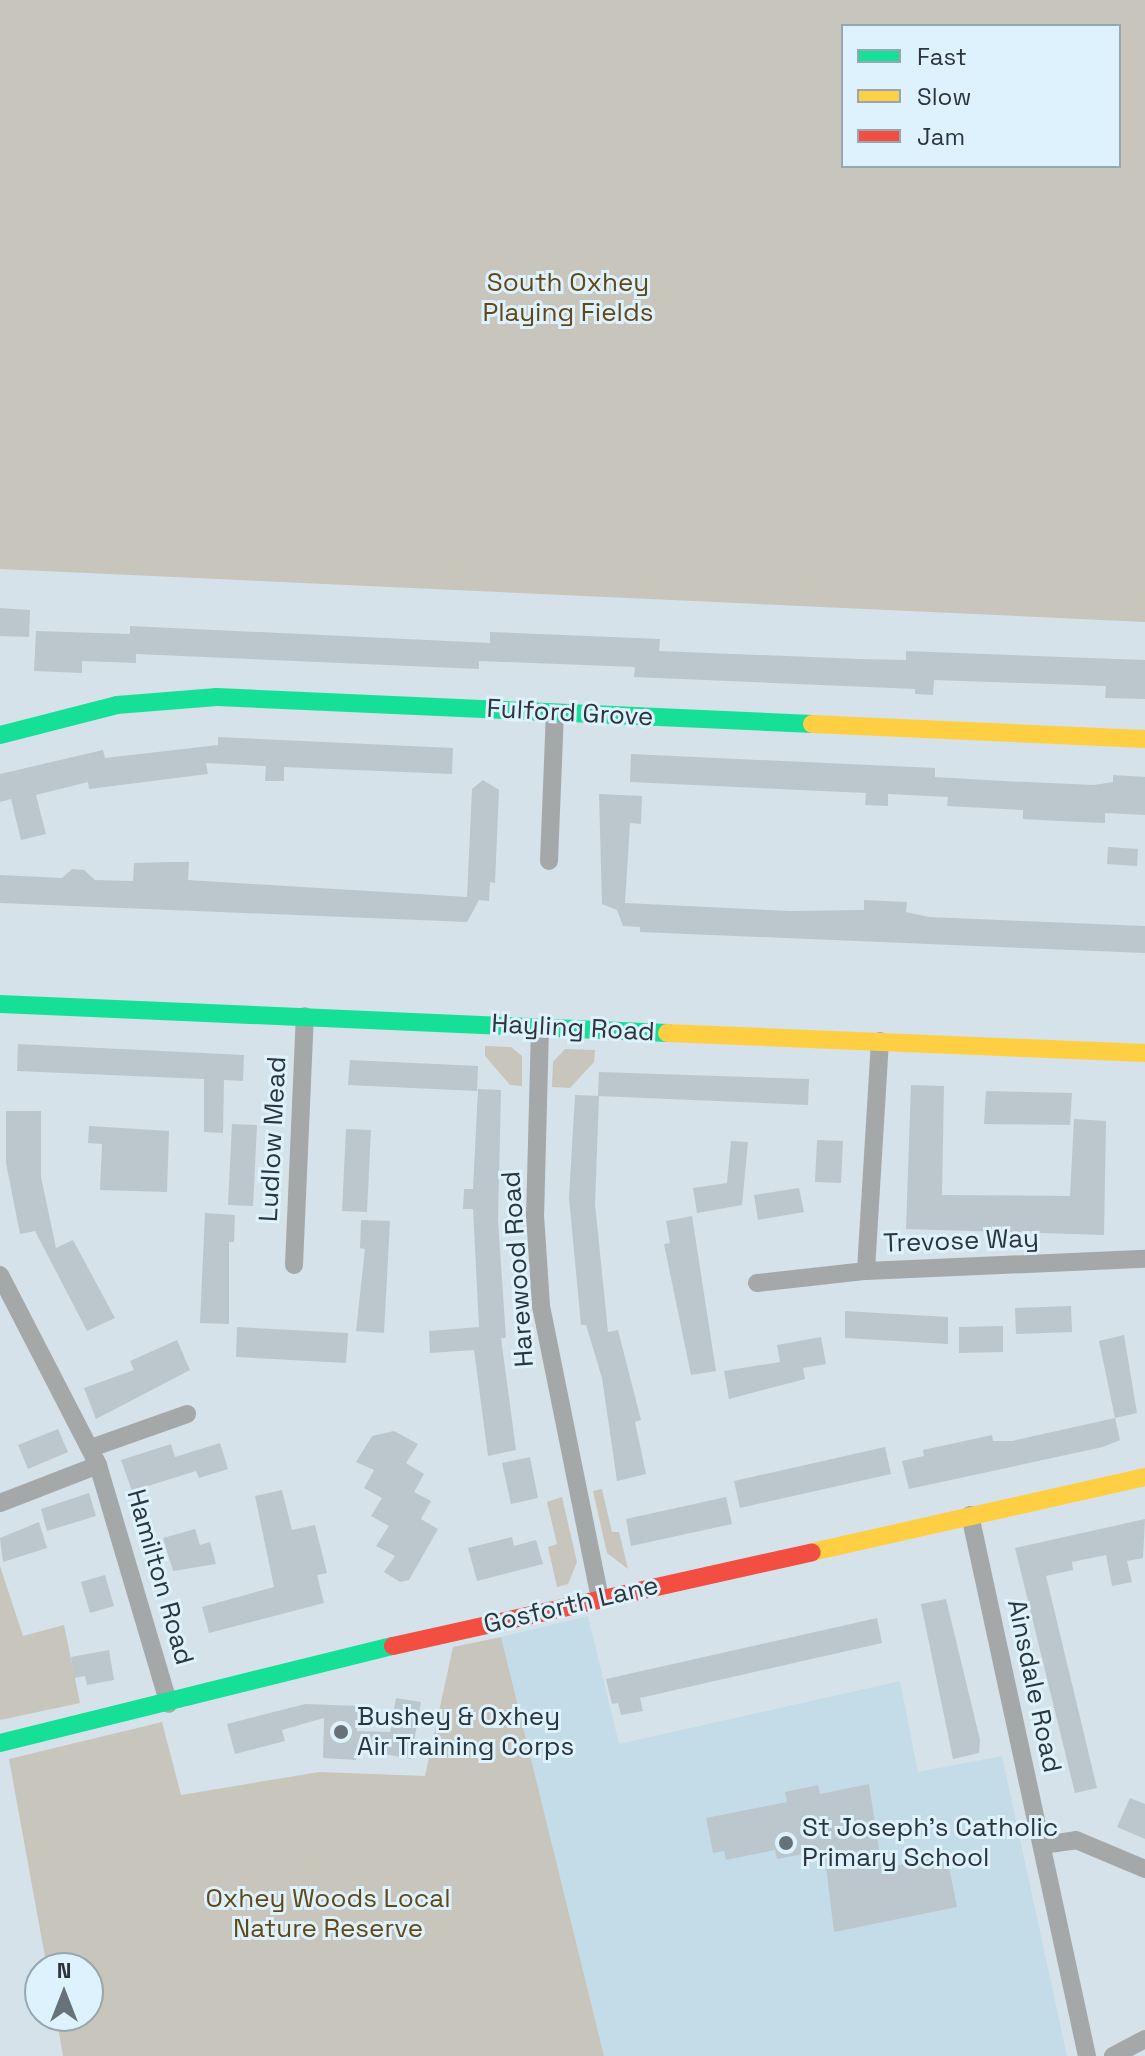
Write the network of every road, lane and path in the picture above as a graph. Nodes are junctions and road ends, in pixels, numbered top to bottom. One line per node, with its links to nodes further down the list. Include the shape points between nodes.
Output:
1 (555, 713): 2 (street, Fulford Grove, via 174,698 117,705); 3 (street, Fulford Grove); 4 (street)
2 (0, 735)
3 (1145, 739)
4 (549, 861)
5 (0, 1004): 6 (street, Hayling Road)
6 (305, 1016): 7 (street, Hayling Road); 11 (street, Ludlow Mead)
7 (540, 1027): 8 (street, Hayling Road); 20 (street, Harewood Road, via 535,1215 541,1306)
8 (880, 1041): 9 (street, Hayling Road); 12 (street, Trevose Way)
9 (1145, 1053)
10 (1145, 1259): 12 (street, Trevose Way)
11 (294, 1265)
12 (866, 1271): 14 (street)
13 (0, 1275): 16 (street, Hamilton Road)
14 (757, 1283)
15 (187, 1414): 16 (street, Hamilton Road)
16 (95, 1456): 18 (street, Hamilton Road); 21 (street, Hamilton Road)
17 (1145, 1477): 19 (street, Gosforth Lane)
18 (0, 1503)
19 (970, 1515): 20 (street, Gosforth Lane); 23 (street, Ainsdale Road)
20 (600, 1599): 21 (street, Gosforth Lane)
21 (169, 1704): 22 (street, Gosforth Lane)
22 (0, 1743)
23 (1042, 1845): 24 (street, via 1076,1840); 26 (street, Ainsdale Road)
24 (1145, 1869)
25 (1145, 2039): 27 (street)
26 (1087, 2056)
27 (1113, 2056)

